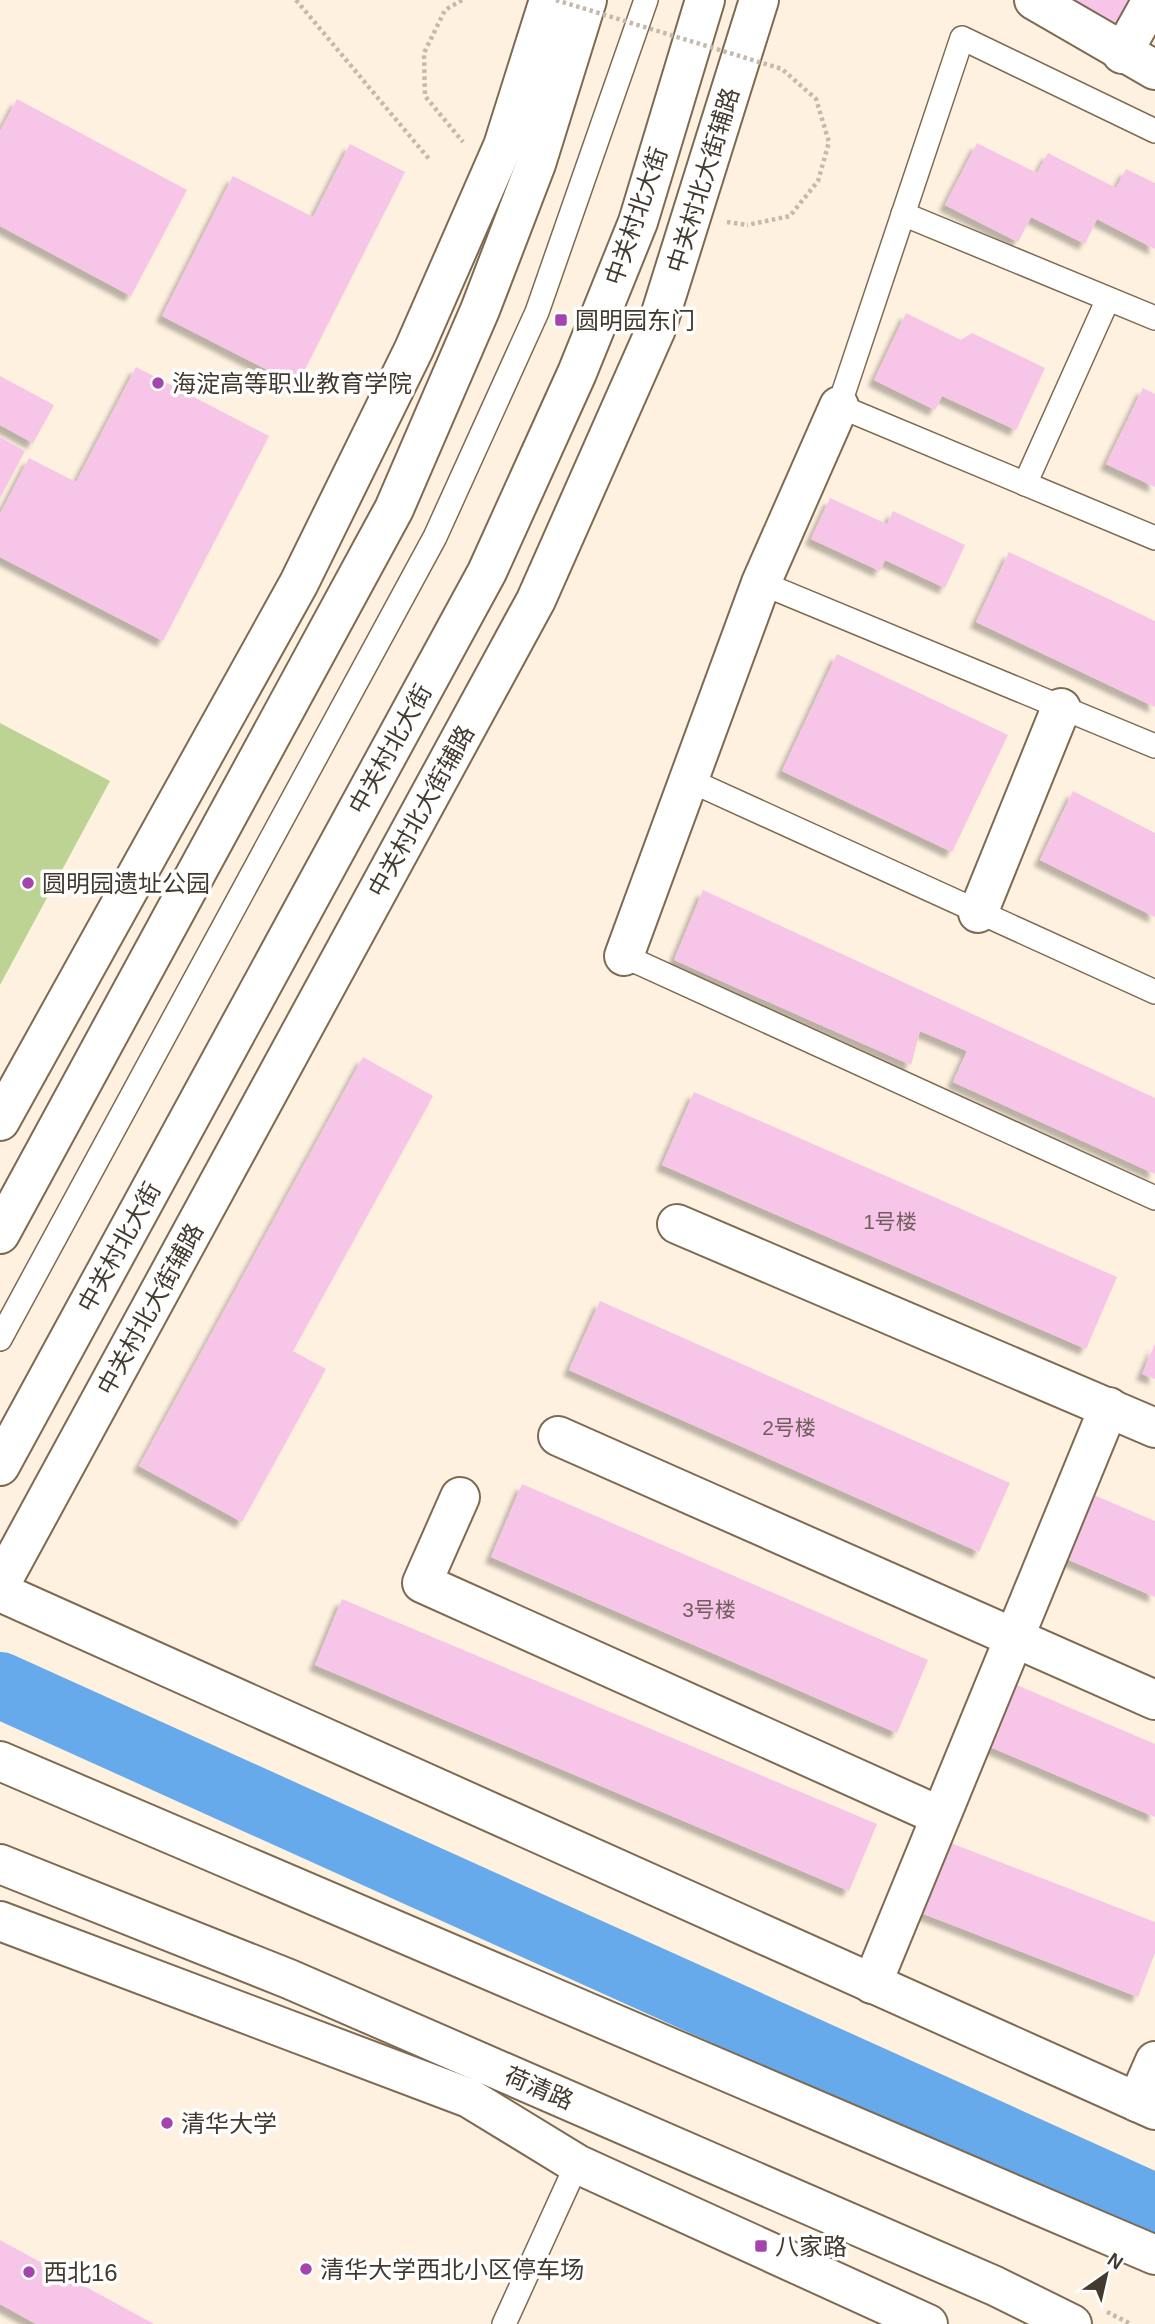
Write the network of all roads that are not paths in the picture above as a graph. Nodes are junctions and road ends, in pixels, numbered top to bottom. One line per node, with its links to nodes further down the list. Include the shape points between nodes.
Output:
1 (550, 0): 23 (street, via 503,146 414,349 299,583)
2 (587, 0): 26 (street, via 536,163 480,310 394,509)
3 (646, 0): 27 (lane, via 537,312 435,537)
4 (705, 0): 31 (street, 中关村北大街, via 638,222 577,373 487,572)
5 (759, 0): 33 (street, 中关村北大街辅路, via 656,329 536,600)
6 (1034, 0): 8 (street)
7 (1152, 0): 8 (street)
8 (1138, 62)
9 (1155, 131): 10 (lane, via 962,38)
10 (903, 214): 11 (lane); 13 (lane)
11 (1108, 299): 12 (lane); 14 (lane)
12 (1155, 318)
13 (839, 406): 14 (lane); 16 (street)
14 (1026, 484): 15 (lane)
15 (1155, 538)
16 (761, 583): 17 (lane); 19 (street)
17 (1060, 708): 18 (lane); 20 (street)
18 (1155, 746)
19 (689, 780): 20 (lane); 21 (street)
20 (978, 913): 22 (lane)
21 (624, 956): 24 (lane)
22 (1155, 992)
23 (0, 1121)
24 (1155, 1198)
25 (677, 1224): 28 (street)
26 (0, 1234)
27 (0, 1339)
28 (1109, 1408): 29 (street); 35 (street)
29 (1155, 1428)
30 (558, 1436): 35 (street)
31 (0, 1466)
32 (460, 1497): 38 (street, via 422,1583)
33 (0, 1585)
34 (0, 1592): 41 (street)
35 (1014, 1636): 36 (street); 38 (street)
36 (1155, 1700)
37 (0, 1761): 45 (street)
38 (940, 1816): 41 (street)
39 (0, 1864): 48 (street, 荷清路, via 289,1979 995,2286)
40 (0, 1921): 44 (street, 荷清路, via 469,2098)
41 (872, 1983): 43 (street)
42 (1155, 2061): 43 (street)
43 (1146, 2106)
44 (577, 2164): 46 (lane); 47 (street, 荷清路)
45 (1155, 2255)
46 (504, 2324)
47 (928, 2324)
48 (1072, 2324)

